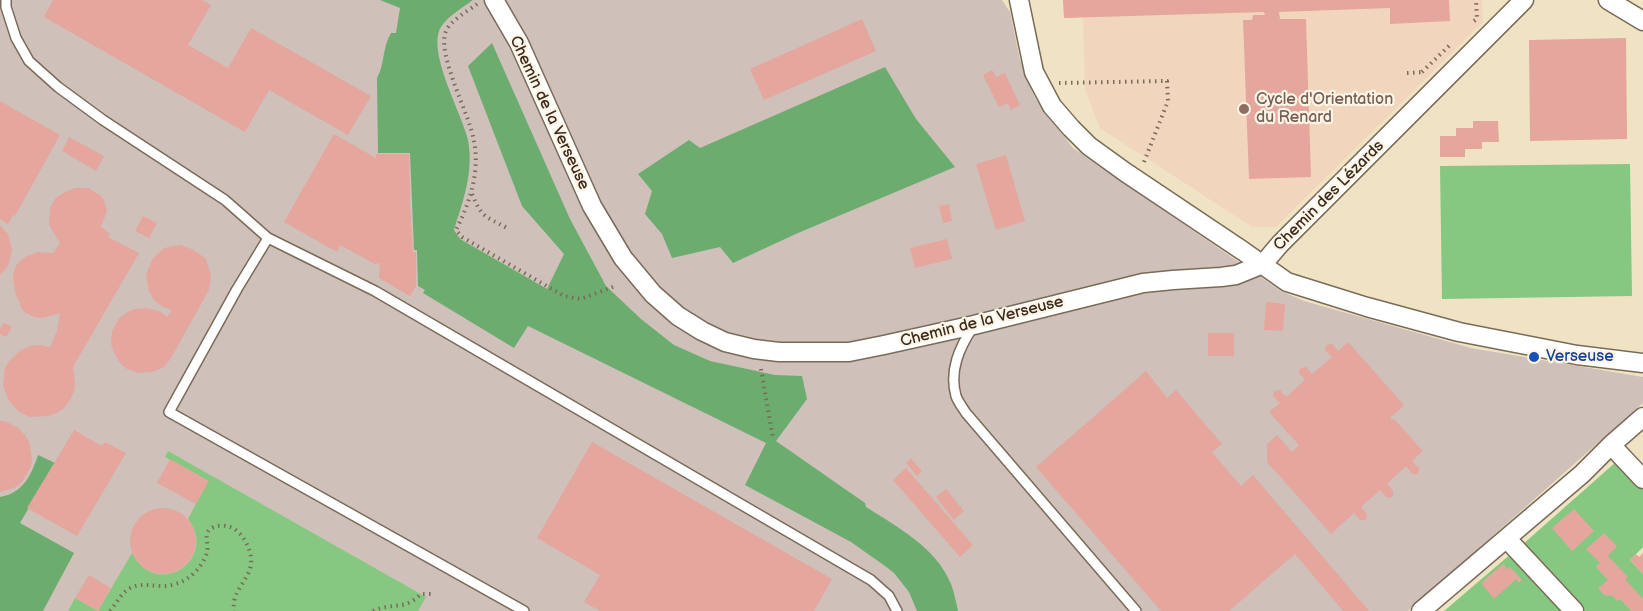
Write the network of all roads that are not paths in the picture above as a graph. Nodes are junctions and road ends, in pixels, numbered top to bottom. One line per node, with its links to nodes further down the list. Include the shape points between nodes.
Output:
1 (6, 0): 7 (lane, via 16,38 29,61 103,120 225,200)
2 (494, 0): 9 (street, Chemin de la Verseuse, via 519,43 597,214 636,275 678,316 725,342 779,352 849,352)
3 (1524, 0): 8 (street, Chemin des Lézards)
4 (1608, 0): 6 (street)
5 (1022, 4): 8 (street, via 1034,72 1052,106 1071,128 1116,166)
6 (1643, 21)
7 (268, 238): 15 (lane, via 169,412); 16 (lane, via 375,291 871,580 889,596)
8 (1263, 264): 9 (street, Chemin de la Verseuse, via 1221,278 1143,283); 10 (street, via 1287,282 1459,332 1577,355)
9 (974, 325): 17 (lane, via 954,366 957,398)
10 (1643, 363)
11 (1643, 417): 12 (street)
12 (1611, 445): 13 (street); 14 (street)
13 (1643, 479)
14 (1508, 539): 18 (street); 19 (street)
15 (524, 611)
16 (897, 611)
17 (1136, 611)
18 (1421, 611)
19 (1574, 611)

